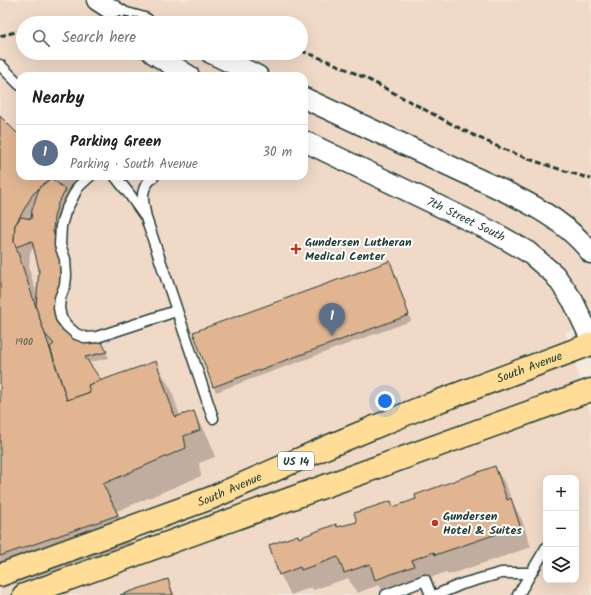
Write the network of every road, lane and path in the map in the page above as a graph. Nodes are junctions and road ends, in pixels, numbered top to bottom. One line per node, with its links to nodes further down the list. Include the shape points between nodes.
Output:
1 (97, 0): 2 (street)
2 (119, 16)
3 (164, 60): 6 (street)
4 (225, 60): 7 (street)
5 (0, 65): 8 (lane)
6 (183, 72)
7 (250, 72)
8 (16, 82)
9 (308, 100): 15 (street, via 511,195 552,217)
10 (308, 143): 17 (street, 7th Street South, via 528,252 555,275 573,300)
11 (86, 180): 16 (lane, via 78,187 61,226 60,245 65,259 66,276 60,298 61,318 76,334 86,338)
12 (118, 180): 14 (lane)
13 (149, 180): 14 (lane, via 142,194)
14 (146, 218): 16 (lane)
15 (591, 253)
16 (176, 311): 20 (lane)
17 (591, 339)
18 (591, 344): 23 (highway, South Avenue / US 14, via 418,409 211,498)
19 (591, 390): 24 (highway)
20 (213, 418)
21 (543, 553): 22 (lane)
22 (531, 573): 27 (lane, via 501,573 462,584); 28 (lane)
23 (0, 575)
24 (24, 595)
25 (386, 595): 26 (lane, via 425,580)
26 (431, 595)
27 (436, 595)
28 (518, 595)

